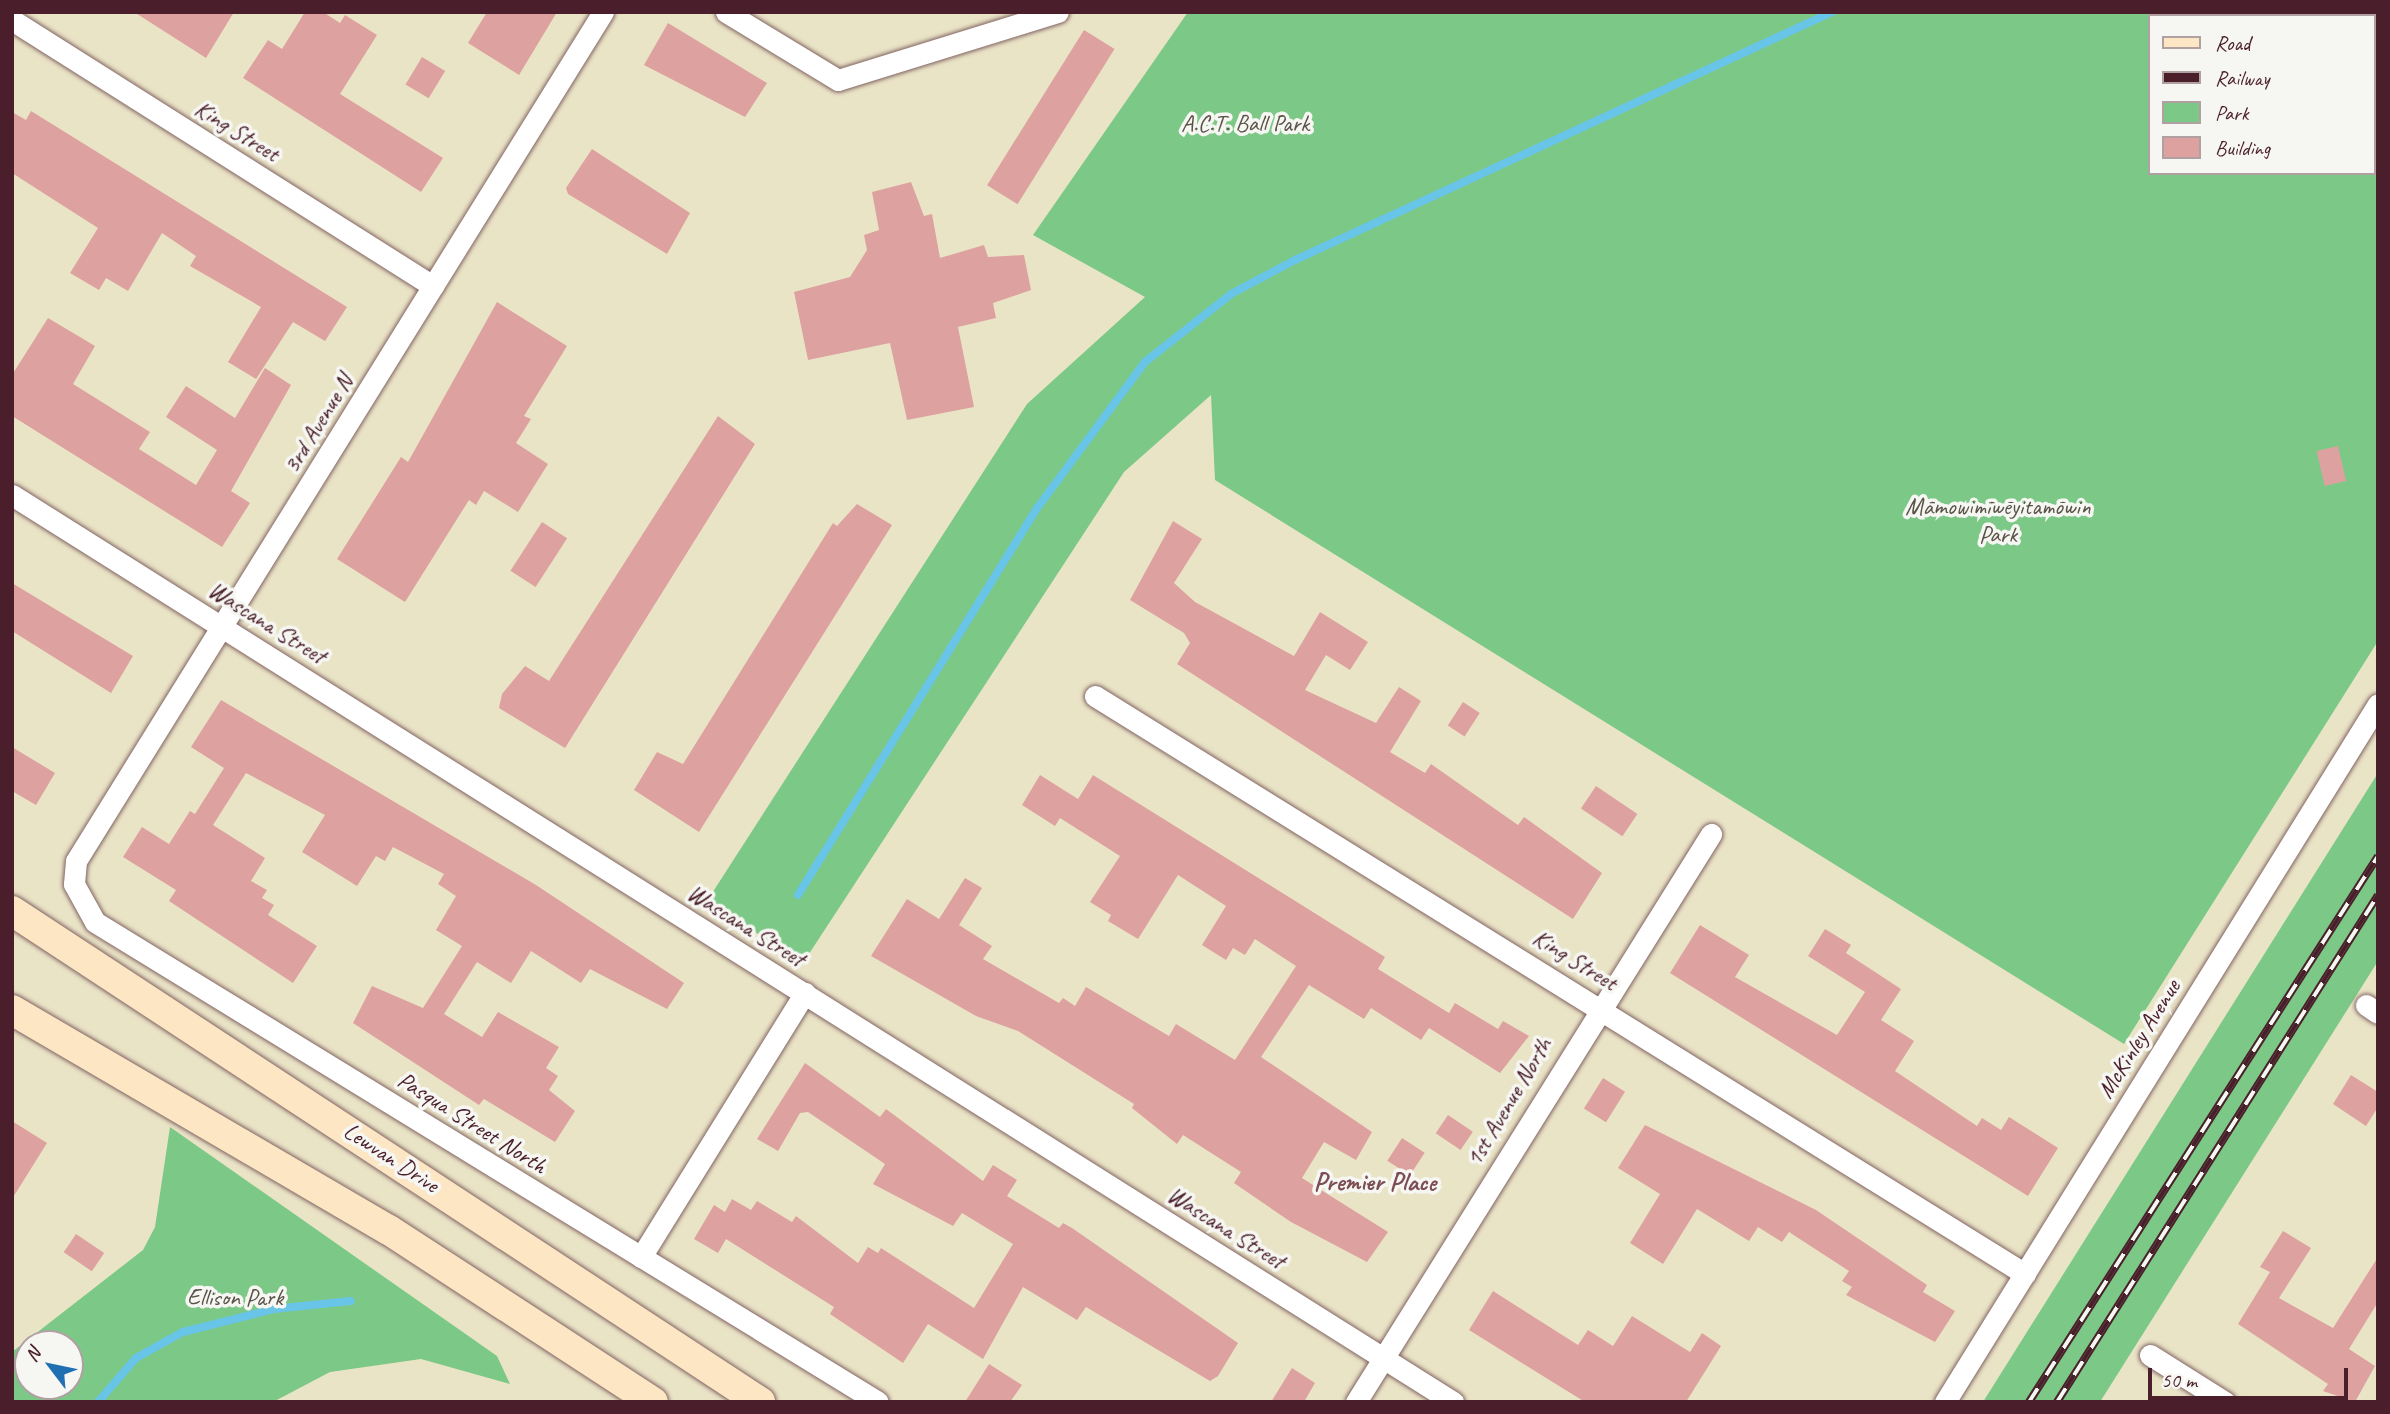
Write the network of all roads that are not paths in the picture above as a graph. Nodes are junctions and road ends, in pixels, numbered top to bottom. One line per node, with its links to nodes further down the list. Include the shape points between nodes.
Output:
1 (603, 12): 5 (street, 3rd Avenue N)
2 (726, 12): 3 (street, via 838,80)
3 (1058, 12)
4 (12, 20): 5 (street, King Street)
5 (433, 286): 7 (street, 3rd Avenue N)
6 (12, 495): 7 (street, Wascana Street)
7 (222, 626): 11 (street, 3rd Avenue N); 13 (street, Wascana Street)
8 (1096, 696): 14 (street, King Street)
9 (2378, 704): 17 (street, McKinley Avenue)
10 (1711, 834): 14 (street, 1st Avenue North)
11 (76, 861): 16 (street, Pasqua Street North, via 74,884 96,922)
12 (16, 914): 21 (main road, Lewvan Drive)
13 (805, 993): 16 (street); 19 (street, Wascana Street)
14 (1599, 1006): 17 (street, King Street); 19 (street, 1st Avenue North)
15 (12, 1010): 20 (main road, via 389,1230)
16 (641, 1257): 22 (street, Pasqua Street North)
17 (2025, 1273): 25 (street, McKinley Avenue)
18 (2150, 1355): 26 (street)
19 (1384, 1359): 23 (street, 1st Avenue North); 24 (street, Wascana Street)
20 (653, 1402)
21 (760, 1402)
22 (878, 1402)
23 (1356, 1402)
24 (1453, 1402)
25 (1945, 1402)
26 (2225, 1402)

